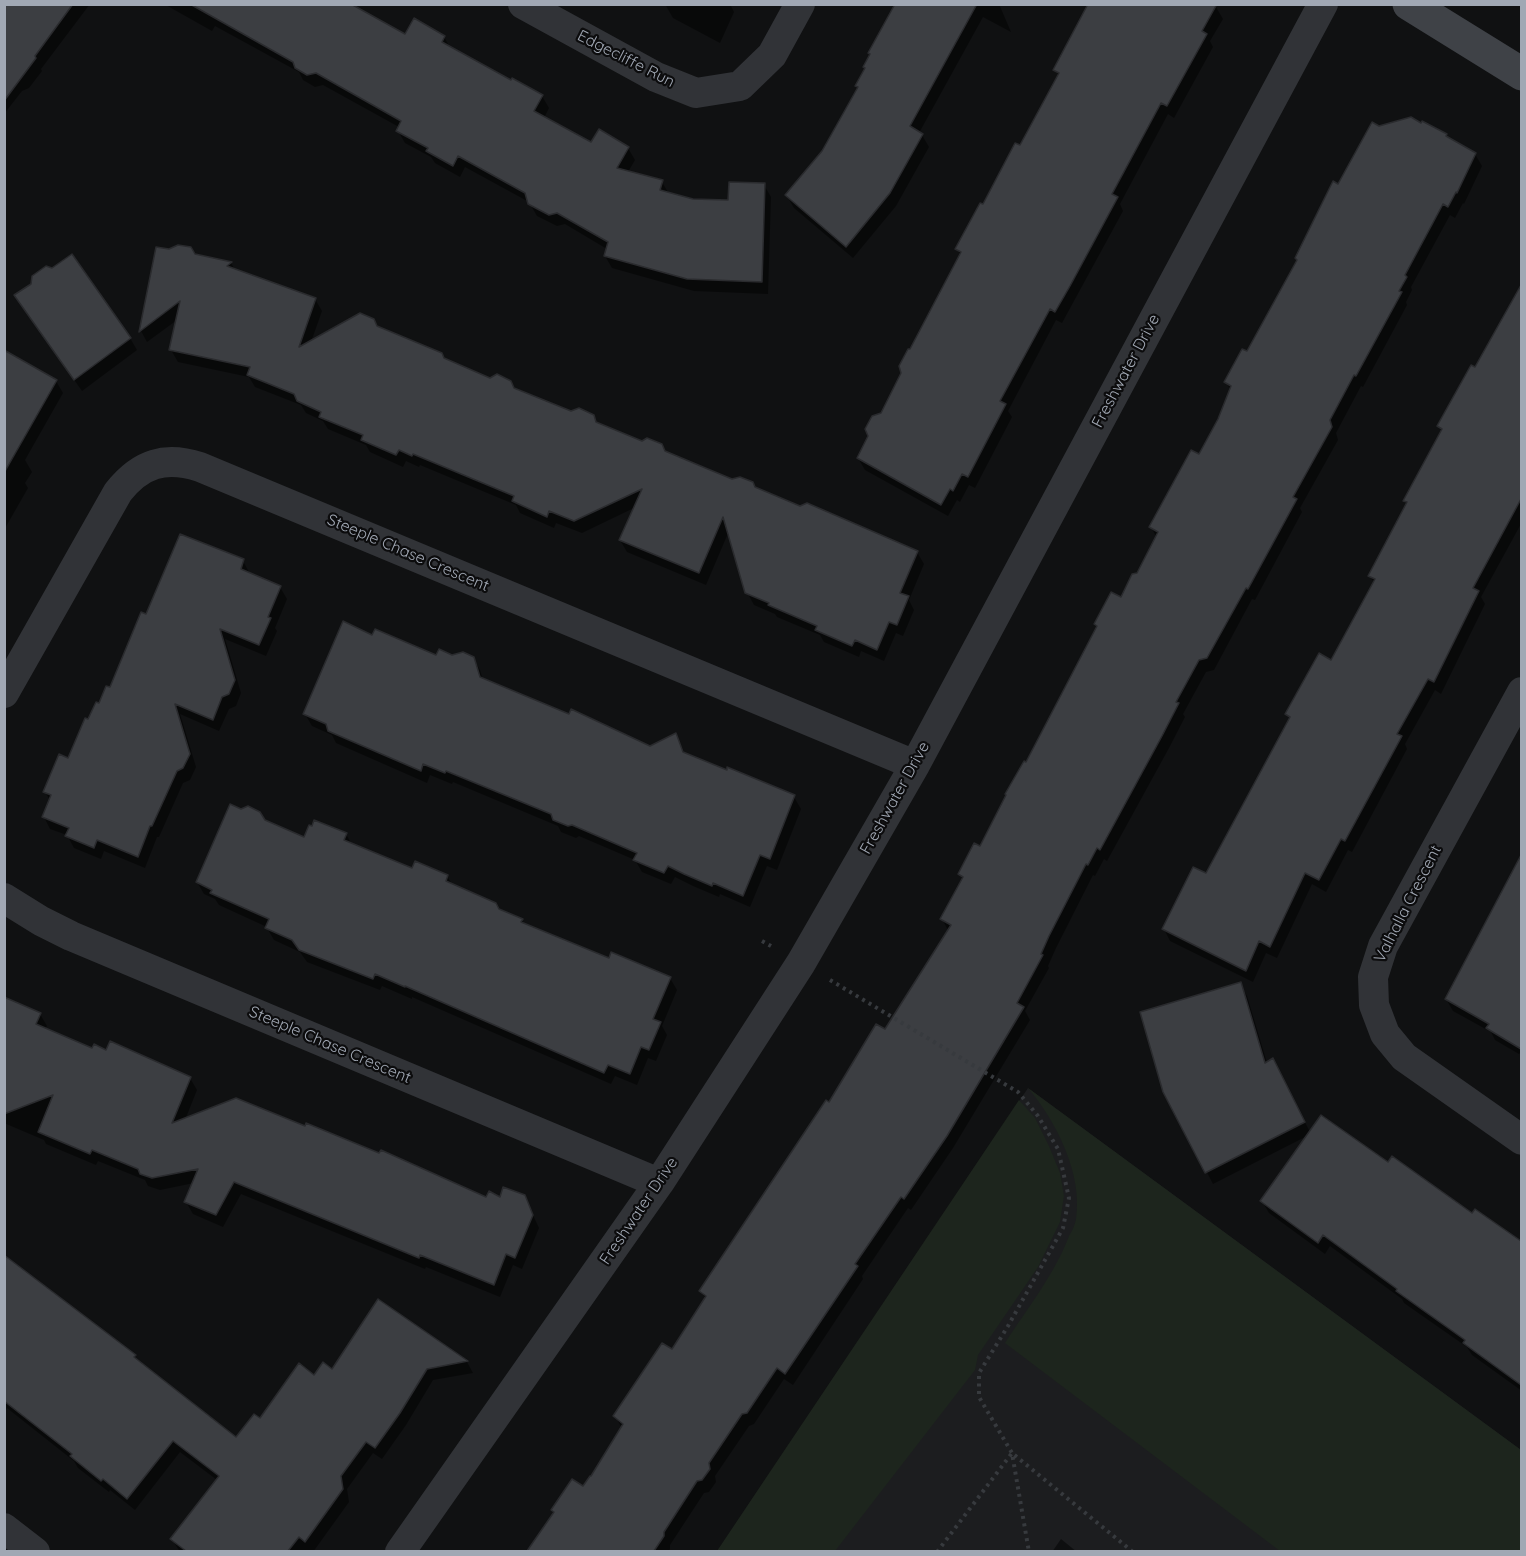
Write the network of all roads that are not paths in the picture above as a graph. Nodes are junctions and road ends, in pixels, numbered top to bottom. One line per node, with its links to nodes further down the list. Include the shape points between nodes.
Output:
1 (523, 4): 2 (street, Edgecliffe Run, via 656,78 696,93 740,86 772,55)
2 (800, 4)
3 (1323, 4): 8 (street, Freshwater Drive)
4 (1409, 4): 5 (street)
5 (1521, 74)
6 (1521, 692): 10 (street, Valhalla Crescent, via 1383,946 1373,977 1374,1005 1386,1034 1404,1057)
7 (4, 693): 8 (street, Steeple Chase Crescent, via 128,479 158,463 186,462)
8 (915, 765): 11 (street, Freshwater Drive, via 801,963)
9 (4, 898): 11 (street, Steeple Chase Crescent, via 71,936)
10 (1521, 1140)
11 (659, 1183): 14 (street, Freshwater Drive)
12 (4, 1528): 13 (street)
13 (35, 1551)
14 (400, 1551)

